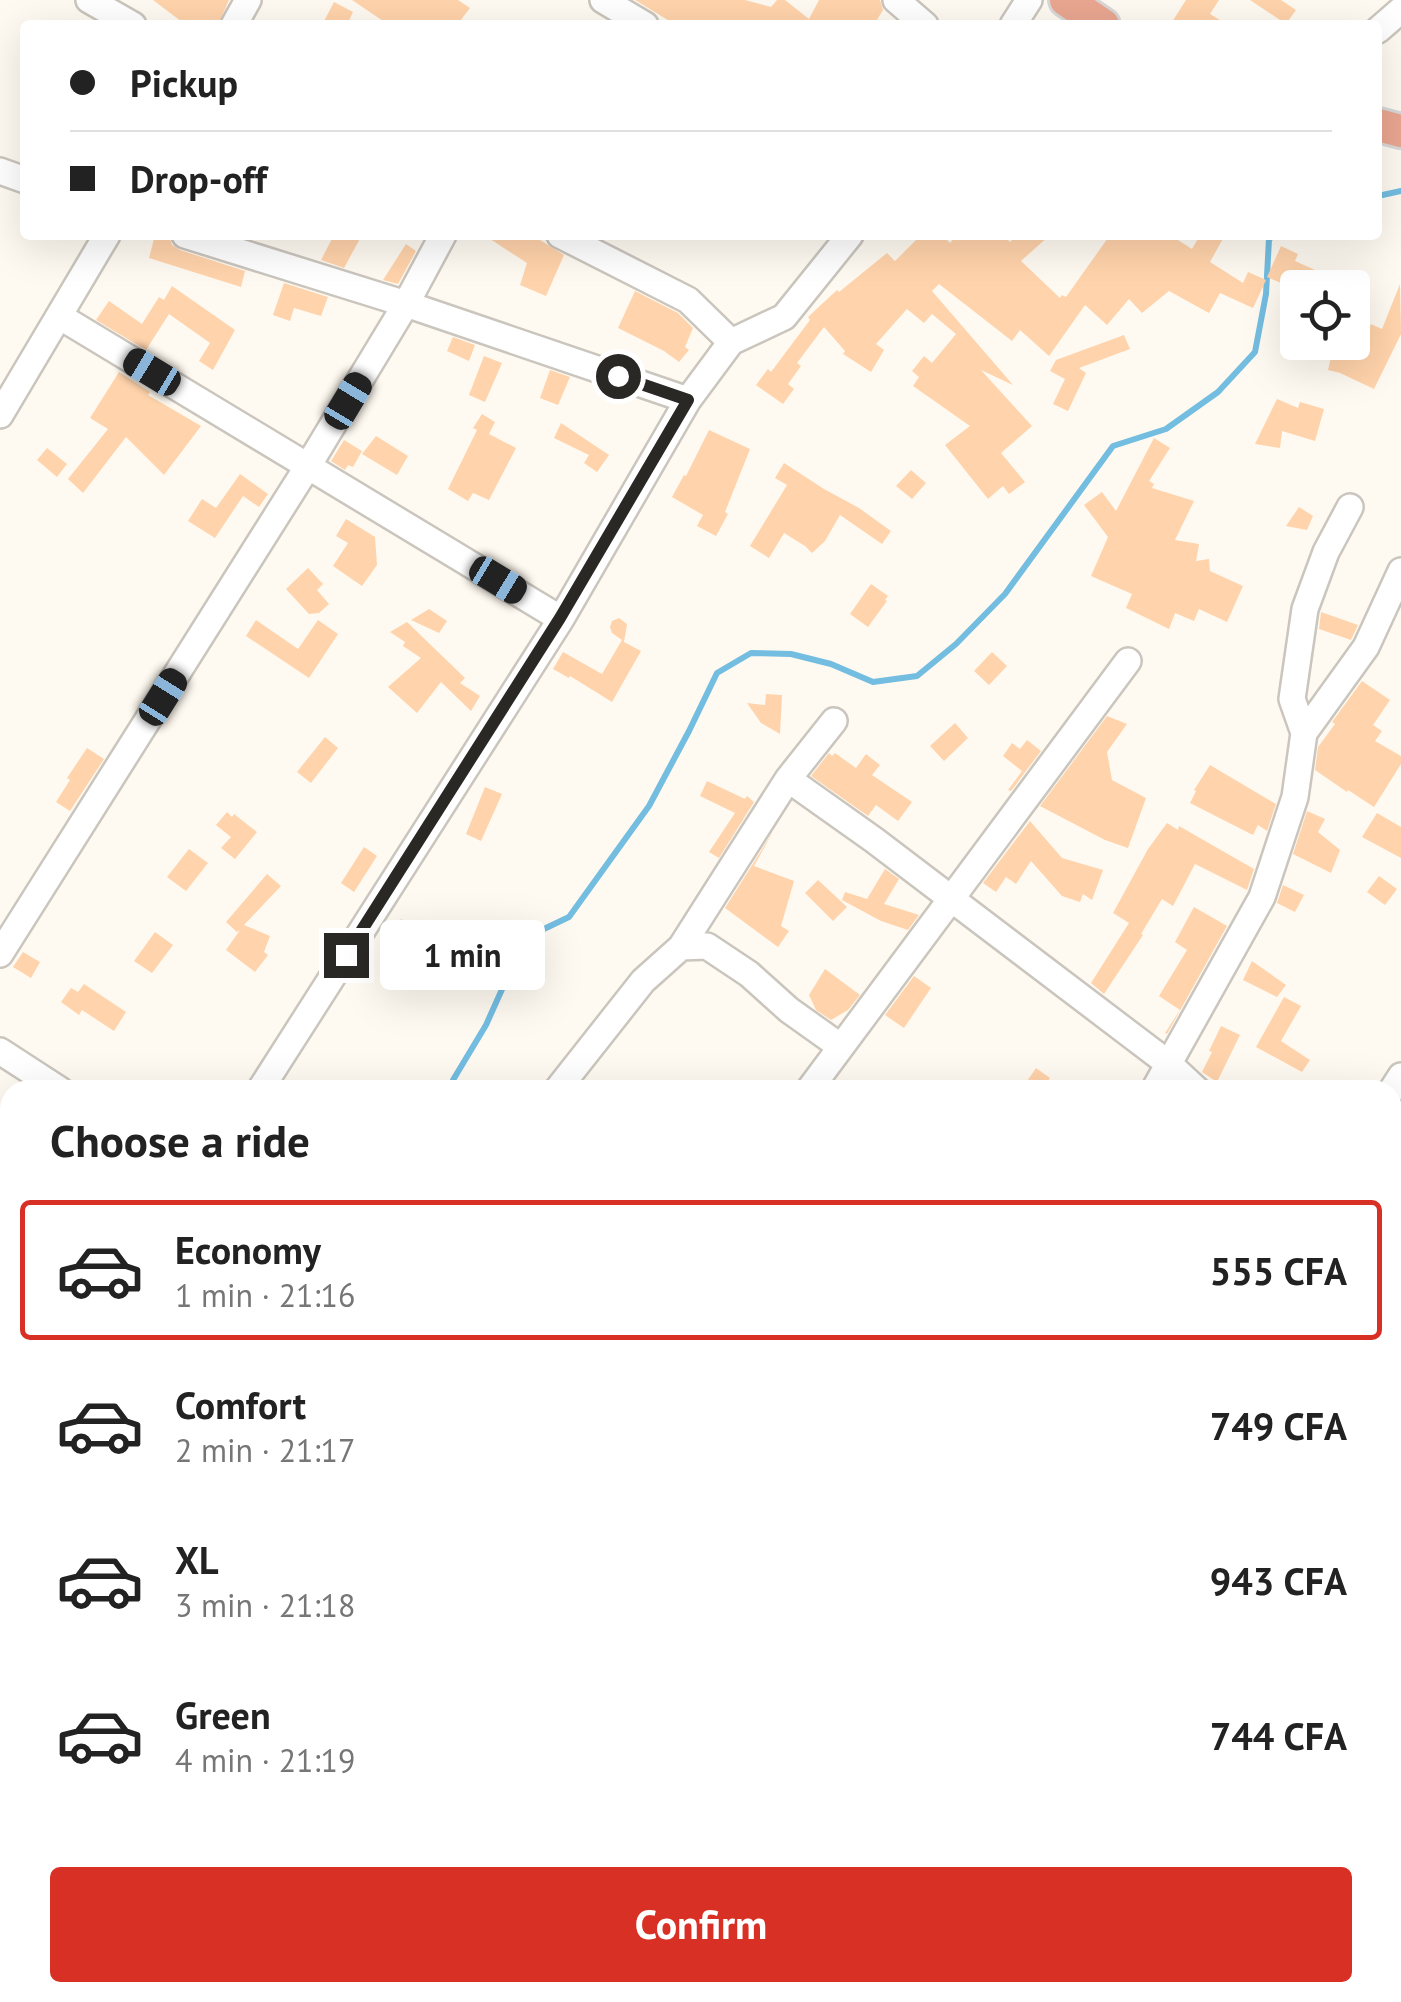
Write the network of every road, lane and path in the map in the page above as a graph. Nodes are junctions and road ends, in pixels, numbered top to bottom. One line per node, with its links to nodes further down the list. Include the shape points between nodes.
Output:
1 (89, 0): 6 (street)
2 (896, 0): 8 (street)
3 (1066, 0): 9 (main road)
4 (616, 4): 7 (street)
5 (1401, 10): 10 (street)
6 (124, 20)
7 (638, 20)
8 (919, 20)
9 (1096, 20)
10 (1382, 27)
11 (104, 240): 17 (street)
12 (201, 240): 16 (street)
13 (440, 240): 16 (street)
14 (570, 240): 18 (street, via 688,300)
15 (846, 240): 18 (street, via 784,317)
16 (406, 304): 19 (street); 21 (street)
17 (58, 316): 20 (street); 21 (street)
18 (731, 342): 19 (street)
19 (688, 400): 24 (street)
20 (0, 415)
21 (308, 466): 24 (street); 31 (street)
22 (1350, 507): 27 (street, via 1306,608 1292,699)
23 (1401, 571): 27 (street, via 1366,646)
24 (560, 618): 36 (street)
25 (1128, 661): 29 (street)
26 (834, 722): 28 (street)
27 (1304, 733): 34 (street, via 1294,797 1262,898)
28 (788, 779): 29 (street); 30 (street)
29 (950, 898): 32 (street); 34 (street)
30 (681, 947): 32 (street, via 707,946); 37 (street, via 643,981)
31 (0, 954)
32 (841, 1046): 38 (street)
33 (0, 1051): 35 (street)
34 (1168, 1064): 39 (street); 40 (street)
35 (45, 1080)
36 (266, 1080)
37 (565, 1080)
38 (816, 1080)
39 (1159, 1080)
40 (1185, 1080)

